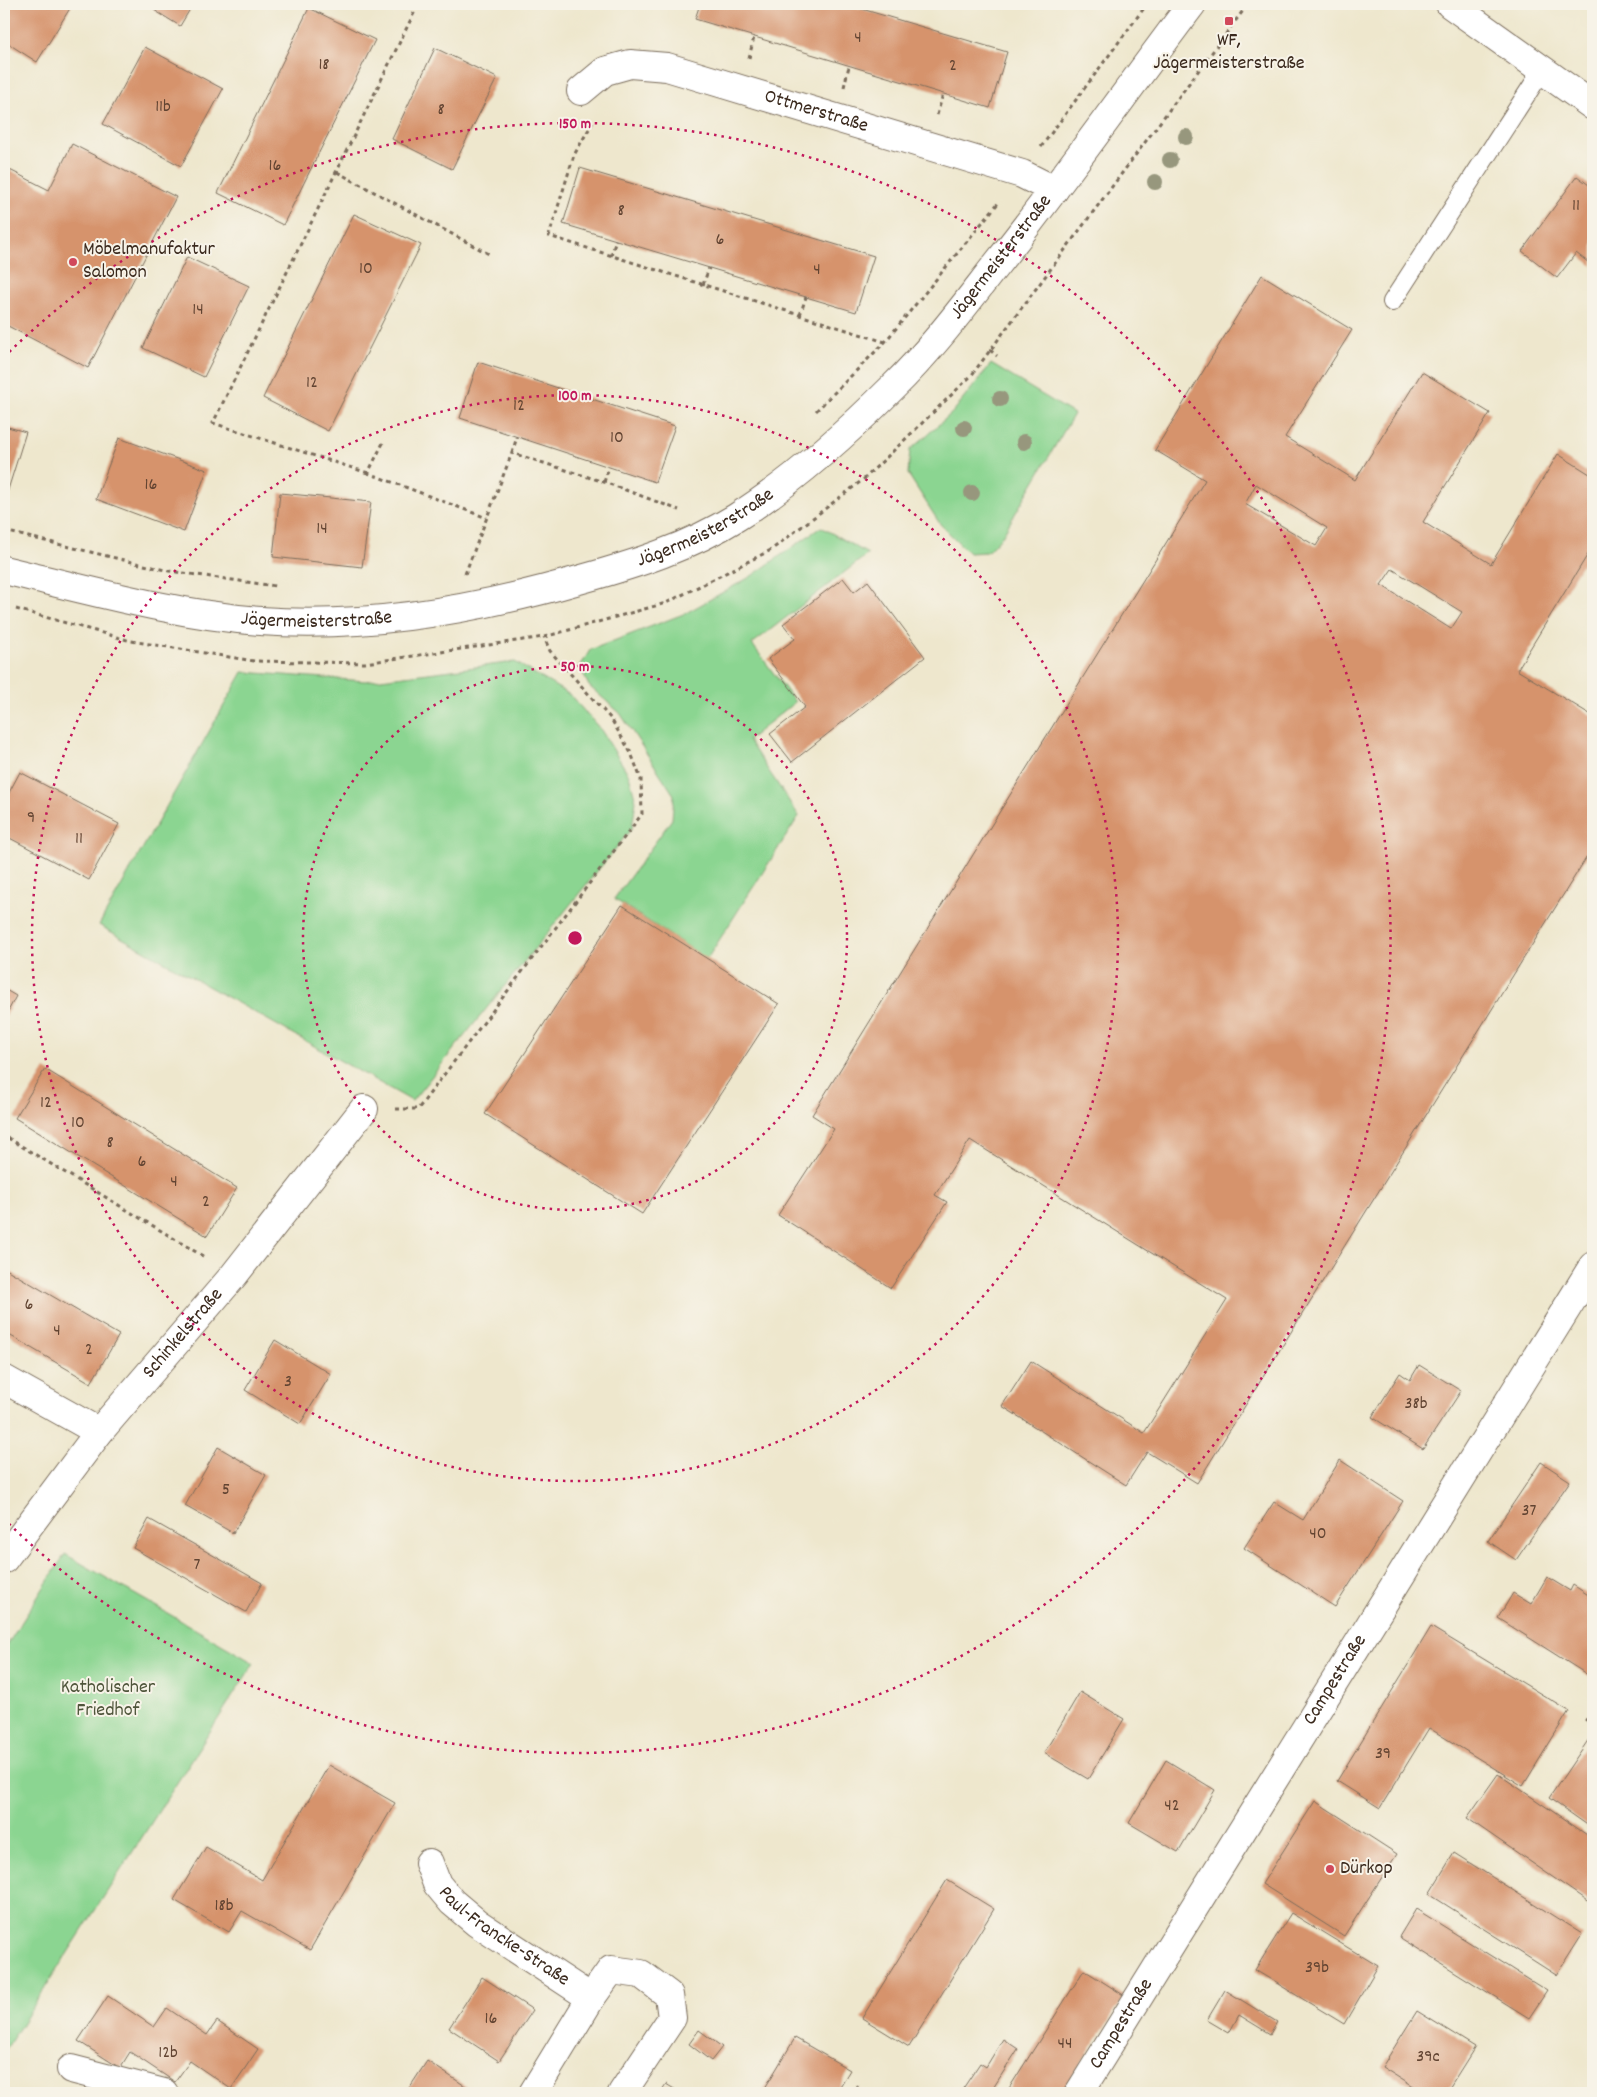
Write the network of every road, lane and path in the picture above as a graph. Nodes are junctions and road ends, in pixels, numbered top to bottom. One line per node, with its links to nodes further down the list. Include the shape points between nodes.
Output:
1 (1147, 4): 11 (path)
2 (1192, 4): 12 (street, Jägermeisterstraße)
3 (1248, 4): 22 (path)
4 (1450, 4): 6 (street)
5 (415, 12): 10 (path)
6 (1543, 70): 8 (street); 19 (lane)
7 (581, 91): 11 (street, Ottmerstraße, via 605,71 622,66 668,67)
8 (1593, 106)
9 (598, 116): 15 (path, via 574,155 549,236)
10 (337, 172): 14 (path); 29 (path, via 212,423)
11 (1022, 174): 12 (street, Ottmerstraße); 21 (path)
12 (1054, 190): 34 (street, Jägermeisterstraße, via 951,323 894,386 833,443 736,518 686,545 628,566 534,593 466,606 400,617 324,623 189,612)
13 (616, 240): 15 (path)
14 (488, 254)
15 (611, 256): 17 (path)
16 (709, 268): 17 (path)
17 (703, 285): 20 (path)
18 (806, 297): 20 (path)
19 (1392, 302)
20 (800, 316): 21 (path)
21 (885, 342): 24 (path)
22 (990, 350): 23 (path); 38 (path, via 971,376 864,479 771,550 666,603)
23 (997, 356)
24 (810, 418)
25 (517, 437): 27 (path)
26 (383, 442): 29 (path)
27 (512, 453): 30 (path); 32 (path)
28 (609, 467): 30 (path)
29 (368, 473): 32 (path)
30 (604, 482): 31 (path, via 681,510)
31 (672, 514)
32 (487, 518): 35 (path, via 463,580)
33 (4, 531): 36 (path, via 170,570)
34 (4, 570)
35 (472, 577)
36 (281, 587)
37 (13, 608): 38 (path, via 131,641 254,661 365,663)
38 (544, 637): 39 (path, via 550,651 611,719 631,753 641,779 642,814 418,1109)
39 (364, 1109): 42 (street, Schinkelstraße)
40 (8, 1138): 42 (path)
41 (1593, 1266): 56 (street, Campestraße)
42 (234, 1275): 44 (street, Schinkelstraße)
43 (4, 1379): 44 (street)
44 (99, 1432): 45 (street, Schinkelstraße)
45 (4, 1559)
46 (1585, 1719): 47 (path)
47 (1593, 1724)
48 (429, 1863): 49 (street, Paul-Francke-Straße, via 437,1884 477,1923)
49 (590, 1998): 53 (street, Paul-Francke-Straße); 54 (street, Paul-Francke-Straße, via 611,1970 641,1974 668,1995 672,2018)
50 (71, 2069): 52 (street)
51 (858, 2085): 55 (path)
52 (164, 2093)
53 (533, 2093)
54 (622, 2093)
55 (853, 2093)
56 (1079, 2093)

